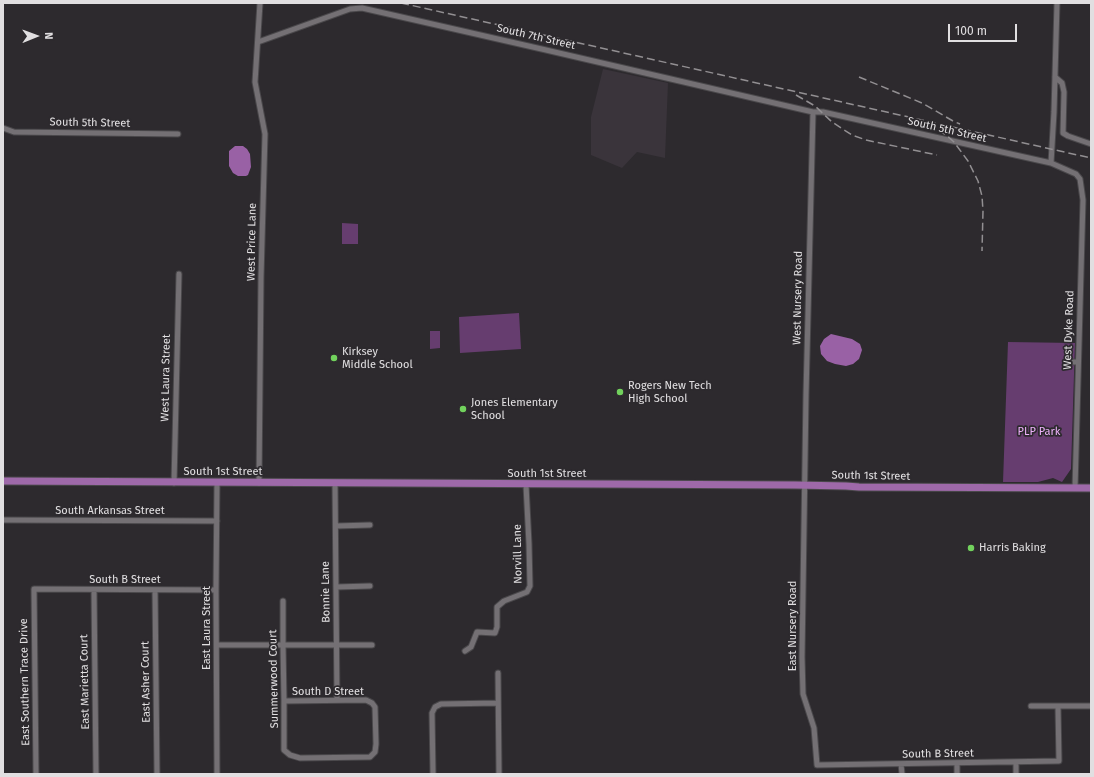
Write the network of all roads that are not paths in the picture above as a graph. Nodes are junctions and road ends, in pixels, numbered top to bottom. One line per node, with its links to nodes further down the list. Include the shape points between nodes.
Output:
1 (260, 3): 3 (street, West Price Lane)
2 (1057, 3): 4 (street)
3 (258, 42): 5 (street, South 7th Street, via 350,9 362,8); 17 (street, West Price Lane, via 255,82 265,134)
4 (1055, 77): 8 (street, via 1062,83 1064,92 1063,133); 9 (street)
5 (813, 112): 9 (street, South 5th Street, via 823,112); 20 (street, West Nursery Road)
6 (3, 128): 7 (street, South 5th Street, via 14,132)
7 (178, 134)
8 (1091, 144)
9 (1051, 163): 10 (street, South 5th Street)
10 (1076, 174): 13 (street, West Dyke Road, via 1080,179 1083,200)
11 (179, 274): 15 (street, West Laura Street)
12 (1067, 362): 13 (street)
13 (1078, 362): 21 (street, West Dyke Road)
14 (3, 481): 15 (main road, South 1st Street)
15 (174, 483): 16 (main road, South 1st Street)
16 (217, 483): 17 (main road, South 1st Street); 24 (street, East Laura Street)
17 (259, 483): 18 (main road, South 1st Street)
18 (335, 484): 19 (main road, South 1st Street); 26 (street, Bonnie Lane)
19 (526, 485): 20 (main road, South 1st Street); 38 (street, Norvill Lane, via 530,586 527,592 504,601 497,607 498,627 495,633 477,632 471,647)
20 (805, 485): 21 (main road, South 1st Street); 50 (street, East Nursery Road, via 803,694 814,728)
21 (1075, 488): 22 (main road, South 1st Street)
22 (1091, 488)
23 (3, 520): 24 (street, South Arkansas Street)
24 (217, 521): 32 (street, East Laura Street)
25 (370, 525): 26 (street)
26 (336, 526): 28 (street, Bonnie Lane)
27 (370, 586): 28 (street)
28 (336, 587): 35 (street, Bonnie Lane)
29 (34, 589): 30 (street, South B Street); 51 (street, East Southern Trace Drive)
30 (94, 590): 31 (street, South B Street); 52 (street, East Marietta Court)
31 (155, 590): 32 (street, South B Street); 53 (street, East Asher Court)
32 (216, 590): 37 (street, East Laura Street)
33 (283, 601): 34 (street, Summerwood Court)
34 (283, 645): 35 (street); 37 (street); 41 (street, Summerwood Court)
35 (337, 645): 36 (street); 40 (street, Bonnie Lane)
36 (372, 645)
37 (217, 646): 54 (street, East Laura Street)
38 (465, 651)
39 (498, 673): 42 (street)
40 (337, 700): 41 (street, South D Street); 46 (street, South D Street, via 372,702 375,707)
41 (284, 702): 46 (street, Summerwood Court, via 284,750 290,754 300,758 370,757)
42 (498, 703): 55 (street, via 441,704 435,707 432,713); 56 (street)
43 (1031, 706): 44 (street)
44 (1058, 706): 45 (street); 47 (street, South B Street, via 1059,761)
45 (1091, 706)
46 (375, 752)
47 (1016, 762): 48 (street, South B Street); 59 (street)
48 (956, 763): 49 (street, South B Street); 58 (street)
49 (901, 764): 50 (street, South B Street); 57 (street)
50 (817, 765)
51 (36, 774)
52 (96, 774)
53 (157, 774)
54 (217, 774)
55 (433, 774)
56 (499, 774)
57 (902, 774)
58 (957, 774)
59 (1016, 774)

